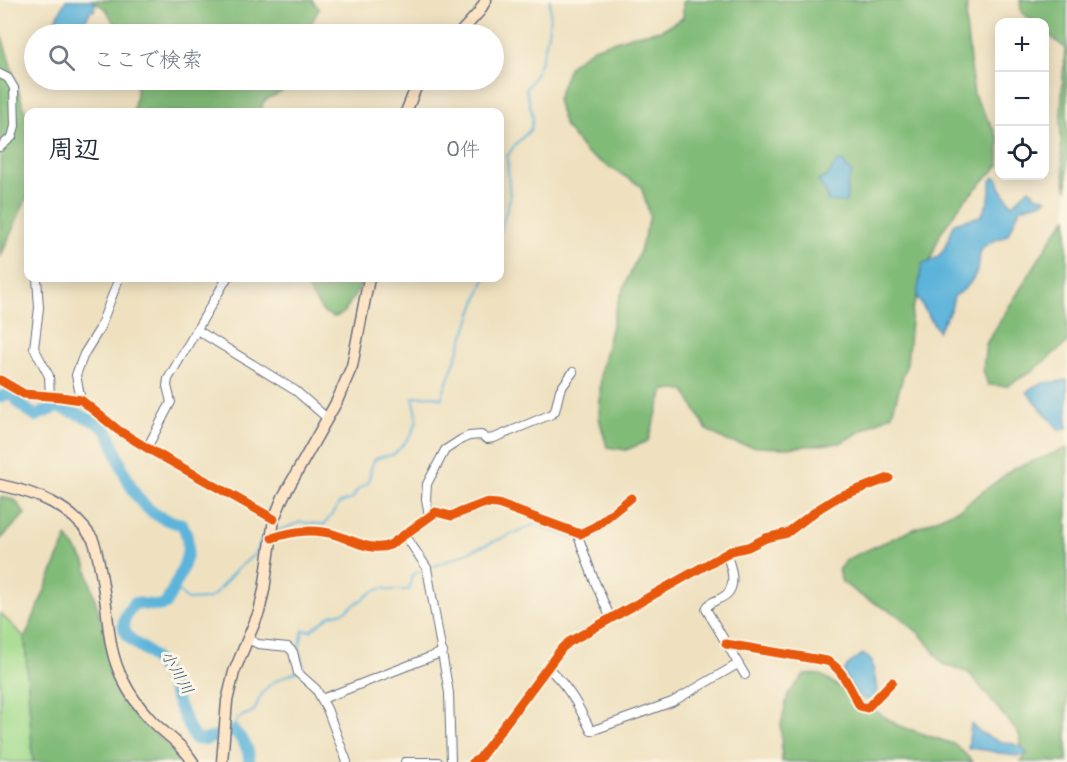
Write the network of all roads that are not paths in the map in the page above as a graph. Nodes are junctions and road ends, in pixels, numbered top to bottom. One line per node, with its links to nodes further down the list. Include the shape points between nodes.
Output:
1 (486, 0): 2 (main road)
2 (468, 24)
3 (0, 74): 6 (street, via 14,88 15,126 12,136)
4 (415, 90): 5 (main road)
5 (408, 108)
6 (0, 147)
7 (37, 282): 14 (street, via 39,308 34,348 49,376)
8 (117, 282): 15 (street, via 76,375)
9 (225, 282): 11 (street)
10 (368, 282): 16 (main road, via 352,366)
11 (197, 330): 16 (street, via 296,391); 17 (street, via 168,379 171,402)
12 (573, 372): 21 (street, via 563,384 552,414 494,438 469,436 445,450 427,484)
13 (0, 380): 14 (street, via 24,394)
14 (51, 396): 15 (street)
15 (81, 400): 17 (street)
16 (327, 418): 22 (main road, via 283,497)
17 (147, 447): 22 (street)
18 (888, 478): 25 (street, via 838,497 787,533)
19 (0, 485): 35 (main road, via 27,491 65,508 93,539 111,647 123,680 136,703 185,749)
20 (631, 498): 23 (street, via 596,526)
21 (429, 516): 23 (street, via 436,512 451,516 485,503 498,504); 24 (street)
22 (273, 528): 24 (street, via 334,535 375,548 390,545); 27 (main road, via 262,601)
23 (577, 533): 26 (street)
24 (405, 535): 29 (street, via 427,568)
25 (726, 554): 26 (street); 28 (street, via 733,570 729,590 706,609)
26 (611, 619): 31 (street, via 569,642)
27 (248, 639): 34 (street, via 288,647 298,673); 36 (main road, via 227,701)
28 (726, 644): 30 (street); 33 (street, via 827,661 839,670 863,708)
29 (443, 652): 34 (street); 40 (street, via 449,693)
30 (738, 664): 31 (street, via 672,702 591,731 564,682); 32 (street)
31 (547, 667): 41 (street)
32 (745, 675)
33 (892, 682)
34 (322, 699): 37 (street)
35 (193, 762)
36 (222, 762)
37 (347, 762)
38 (405, 762): 39 (street)
39 (438, 762)
40 (451, 762)
41 (473, 762)

